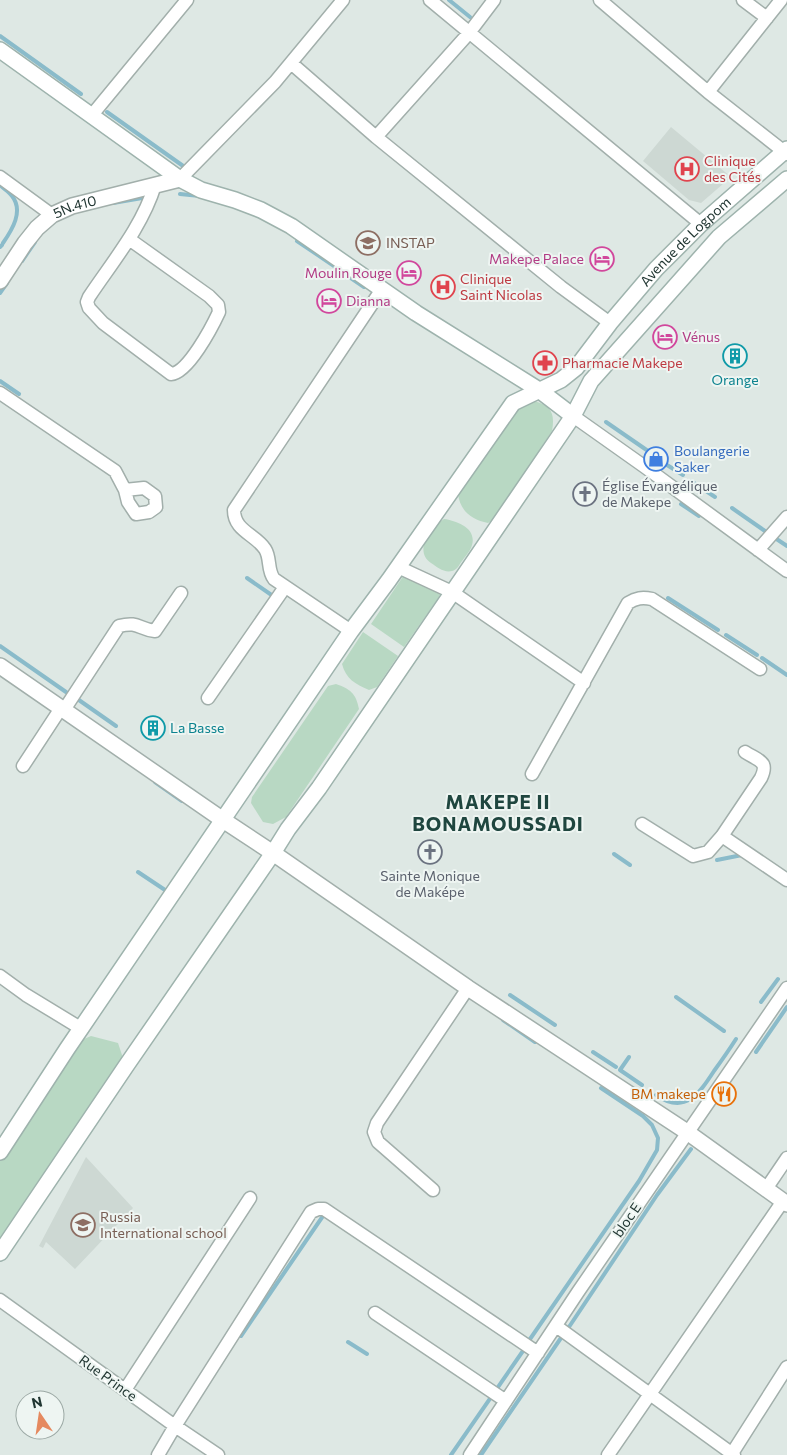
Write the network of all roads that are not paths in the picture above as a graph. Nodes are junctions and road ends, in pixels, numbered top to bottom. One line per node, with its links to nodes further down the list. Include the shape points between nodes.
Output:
1 (187, 0): 13 (street)
2 (343, 0): 11 (street)
3 (430, 0): 9 (street)
4 (494, 0): 9 (street)
5 (600, 0): 12 (street)
6 (743, 0): 8 (street)
7 (781, 0): 8 (street)
8 (767, 18): 12 (street)
9 (469, 33): 14 (street); 21 (street)
10 (0, 50): 13 (main road)
11 (291, 62): 14 (street); 17 (street)
12 (708, 92): 15 (street)
13 (92, 115): 17 (main road)
14 (376, 137): 25 (street, via 531,264)
15 (786, 152): 21 (main road, Avenue de Logpom)
16 (0, 177): 20 (street)
17 (180, 179): 19 (main road, 5N.410); 24 (main road, via 201,190 261,210 291,226)
18 (787, 180): 28 (main road, Avenue de Logpom, via 720,238 591,381)
19 (155, 185): 20 (main road, 5N.410, via 72,206); 22 (street, via 150,203)
20 (52, 215): 23 (main road, 5N.410, via 25,243)
21 (702, 224): 25 (main road, Avenue de Logpom, via 656,269)
22 (129, 239): 22 (street, via 89,297 89,308 103,323 176,374 202,344 219,312 218,305)
23 (0, 281)
24 (382, 289): 26 (main road); 34 (street, via 234,510 238,524 266,550 272,576)
25 (610, 323): 26 (main road, Avenue de Logpom, via 576,368)
26 (539, 390): 28 (main road); 32 (main road, Avenue de Logpom, via 513,403)
27 (0, 394): 29 (street, via 115,471)
28 (573, 416): 31 (street); 36 (main road, Avenue de Logpom)
29 (125, 490)
30 (787, 517): 31 (street)
31 (758, 550): 33 (street)
32 (398, 567): 36 (street); 37 (main road, Avenue de Logpom)
33 (787, 570)
34 (284, 587): 37 (street); 41 (street)
35 (181, 592): 42 (street, via 155,631 129,623 119,626)
36 (452, 592): 40 (street); 49 (main road, Avenue de Logpom)
37 (351, 631): 46 (main road, Avenue de Logpom)
38 (0, 666): 42 (main road)
39 (760, 669): 40 (street, via 652,599 643,598 628,603)
40 (584, 684): 45 (street)
41 (208, 698)
42 (62, 709): 44 (street); 46 (main road)
43 (745, 752): 48 (street, via 761,762 765,770)
44 (23, 766)
45 (532, 774)
46 (223, 820): 49 (main road); 54 (main road, Avenue de Logpom)
47 (642, 824): 48 (street, via 693,856 708,852)
48 (722, 836): 50 (street)
49 (274, 853): 52 (main road); 62 (main road, Avenue de Logpom)
50 (787, 880)
51 (0, 976): 54 (street)
52 (468, 988): 55 (main road); 59 (street, via 376,1123 374,1132 378,1142)
53 (787, 988): 55 (street, bloc E)
54 (82, 1029): 56 (main road, Avenue de Logpom)
55 (687, 1132): 58 (main road); 65 (street, bloc E)
56 (0, 1152)
57 (787, 1158): 58 (street)
58 (766, 1189): 61 (main road)
59 (433, 1190)
60 (250, 1198): 68 (street)
61 (785, 1203): 69 (street)
62 (0, 1252)
63 (0, 1300): 68 (street, Rue Prince)
64 (375, 1313): 70 (street)
65 (556, 1326): 66 (street, bloc E); 69 (street)
66 (538, 1354): 70 (street, bloc E); 71 (street, via 324,1209 318,1209 311,1212)
67 (787, 1367): 76 (street)
68 (125, 1390): 71 (street, Rue Prince)
69 (649, 1394): 75 (street); 76 (street)
70 (506, 1401): 74 (street, bloc E)
71 (174, 1426): 72 (street); 73 (street, Rue Prince)
72 (158, 1455)
73 (218, 1455)
74 (470, 1455)
75 (608, 1455)
76 (732, 1455)

